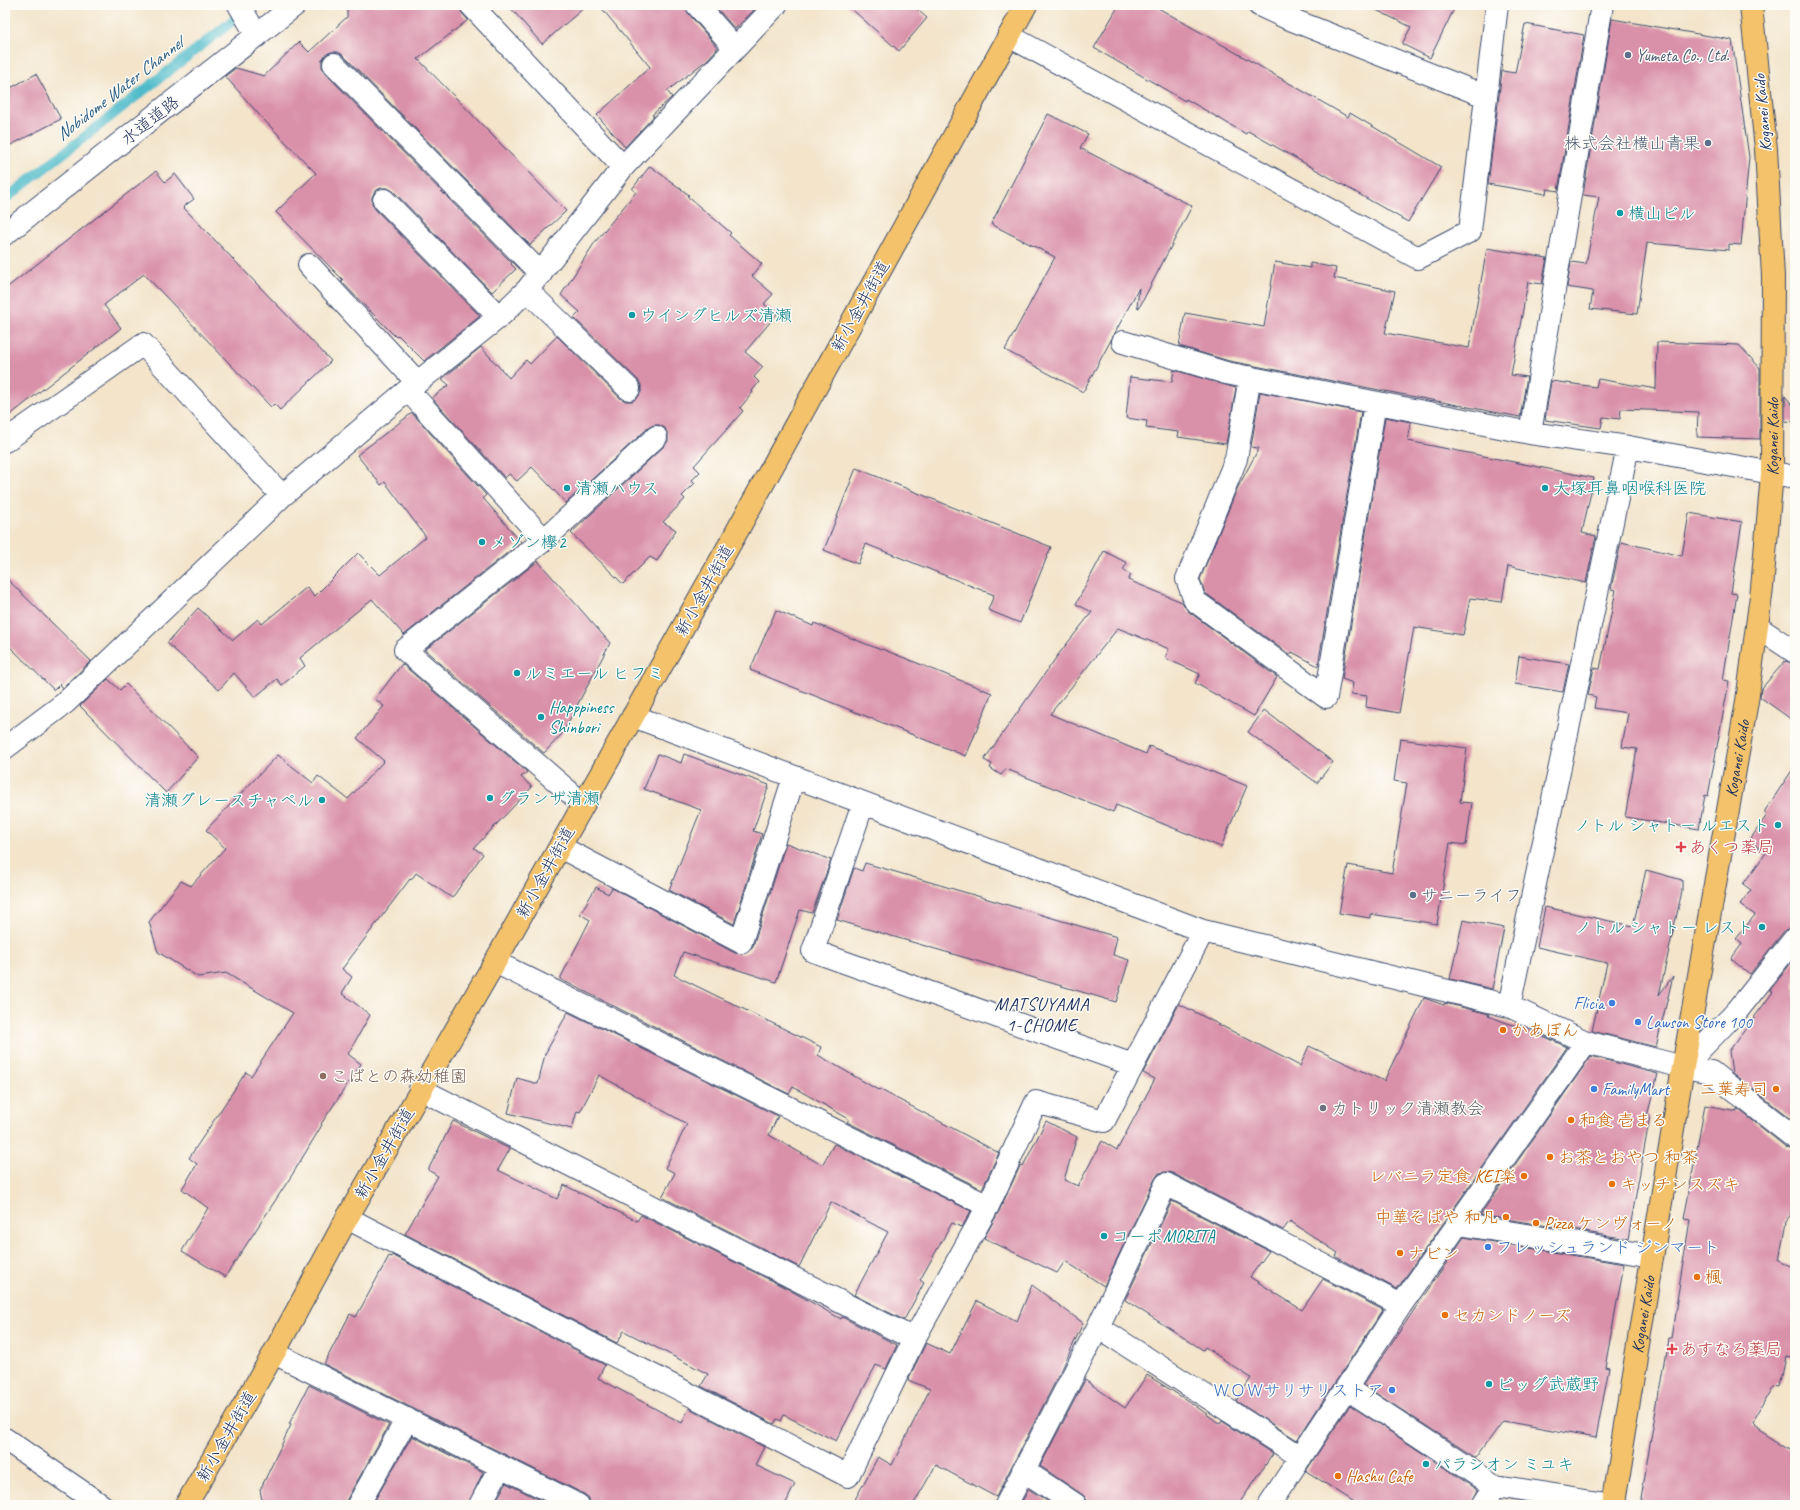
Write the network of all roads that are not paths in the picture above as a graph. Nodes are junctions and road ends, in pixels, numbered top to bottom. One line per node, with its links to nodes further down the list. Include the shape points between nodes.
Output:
1 (295, 5): 10 (street, 水道道路)
2 (471, 5): 15 (street)
3 (697, 5): 12 (street)
4 (776, 5): 12 (street)
5 (1026, 5): 11 (main road, 新小金井街道)
6 (1259, 5): 14 (street)
7 (1496, 5): 14 (street)
8 (1602, 5): 27 (street)
9 (1751, 5): 31 (main road, Koganei Kaido, via 1766,148 1773,277)
10 (248, 21): 17 (street, 水道道路)
11 (1009, 36): 14 (street, via 1418,258 1470,231); 37 (main road, 新小金井街道)
12 (735, 48): 15 (street)
13 (334, 64): 19 (street)
14 (1485, 96)
15 (623, 167): 19 (street)
16 (384, 200): 21 (street)
17 (5, 234)
18 (310, 265): 24 (street)
19 (541, 274): 20 (street)
20 (526, 290): 21 (street); 25 (street)
21 (499, 316): 24 (street)
22 (1123, 342): 23 (street, via 1226,373)
23 (1250, 377): 26 (street); 26 (street, via 1236,459 1187,579 1195,601 1326,697)
24 (413, 386): 33 (street); 34 (street)
25 (629, 389)
26 (1375, 402): 27 (street)
27 (1530, 434): 30 (street)
28 (656, 437): 34 (street)
29 (5, 441): 33 (street, via 143,344)
30 (1628, 447): 31 (street); 46 (street)
31 (1772, 474): 32 (street); 35 (main road, Koganei Kaido)
32 (1795, 477)
33 (282, 496): 38 (street, via 65,703)
34 (544, 540): 41 (street, via 405,650)
35 (1757, 626): 36 (street); 49 (main road, Koganei Kaido, via 1747,701)
36 (1795, 652)
37 (633, 716): 39 (street); 41 (main road, 新小金井街道)
38 (5, 748)
39 (794, 777): 40 (street); 42 (street, via 741,942)
40 (863, 803): 43 (street); 48 (street, via 813,951)
41 (583, 804): 42 (main road, 新小金井街道)
42 (560, 847): 45 (main road, 新小金井街道)
43 (1203, 931): 46 (street); 48 (street)
44 (1795, 938): 49 (street, via 1737,1011)
45 (496, 962): 50 (main road, 新小金井街道); 52 (street)
46 (1509, 1006): 47 (street)
47 (1586, 1042): 49 (street); 54 (street)
48 (1134, 1065): 52 (street, via 1104,1121 1036,1102)
49 (1683, 1067): 51 (street, via 1711,1072); 55 (main road, Koganei Kaido)
50 (420, 1089): 53 (main road, 新小金井街道); 58 (street)
51 (1795, 1138)
52 (988, 1206): 58 (street)
53 (347, 1218): 58 (street, via 848,1476); 59 (main road, 新小金井街道)
54 (1460, 1224): 55 (street); 56 (street)
55 (1652, 1256): 67 (main road, Koganei Kaido)
56 (1401, 1305): 57 (street, via 1166,1184); 60 (street)
57 (1098, 1327): 63 (street); 65 (street)
58 (914, 1339)
59 (274, 1353): 61 (street); 69 (main road, 新小金井街道)
60 (1346, 1388): 63 (street); 66 (street)
61 (407, 1419): 64 (street); 70 (street)
62 (5, 1439): 68 (street)
63 (1301, 1457): 75 (street)
64 (500, 1467): 71 (street); 72 (street)
65 (1023, 1470): 73 (street); 74 (street)
66 (1496, 1486): 67 (street); 76 (street)
67 (1612, 1504)
68 (101, 1505)
69 (186, 1505)
70 (358, 1505)
71 (480, 1505)
72 (578, 1505)
73 (1006, 1505)
74 (1076, 1505)
75 (1269, 1505)
76 (1483, 1505)

